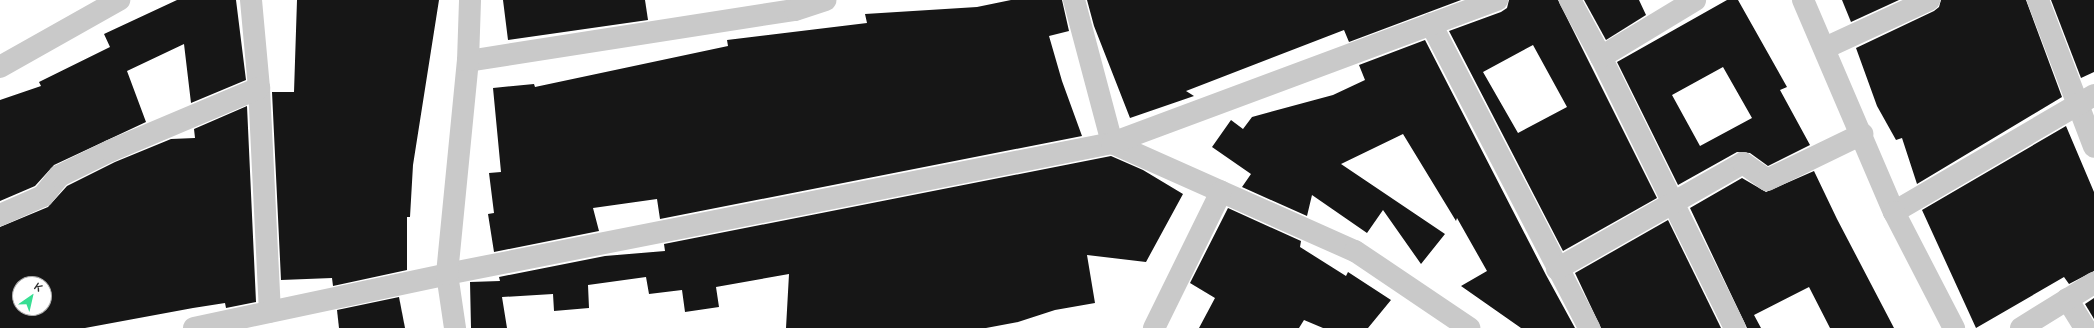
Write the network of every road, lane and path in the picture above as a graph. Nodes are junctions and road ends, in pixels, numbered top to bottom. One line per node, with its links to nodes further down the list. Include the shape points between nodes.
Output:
1 (119, 0): 16 (street)
2 (251, 0): 17 (street)
3 (470, 0): 15 (street)
4 (825, 0): 15 (street, via 795,10)
5 (1074, 0): 20 (street)
6 (1497, 0): 12 (street)
7 (1570, 0): 14 (street)
8 (1695, 0): 14 (street)
9 (1803, 0): 13 (street)
10 (1928, 0): 13 (street)
11 (2038, 0): 18 (street)
12 (1431, 24): 20 (street); 26 (street)
13 (1825, 48): 19 (street)
14 (1601, 56): 23 (street)
15 (468, 61): 27 (street)
16 (0, 67)
17 (259, 88): 25 (street, via 110,151 59,176 43,196); 30 (street)
18 (2086, 99): 21 (street); 24 (street)
19 (1862, 134): 23 (street, via 1767,180 1743,163); 24 (street)
20 (1112, 143): 22 (street); 27 (street)
21 (2094, 147)
22 (1221, 192): 33 (street); 34 (street, via 1355,251)
23 (1672, 203): 26 (street); 36 (street)
24 (1894, 212): 37 (street)
25 (0, 214)
26 (1557, 269): 35 (street)
27 (447, 274): 30 (street); 32 (street)
28 (2094, 283): 29 (street)
29 (2067, 300): 38 (street); 39 (street)
30 (270, 312): 31 (street)
31 (194, 328)
32 (455, 328)
33 (1154, 328)
34 (1469, 328)
35 (1588, 328)
36 (1735, 328)
37 (1954, 328)
38 (2021, 328)
39 (2085, 328)

